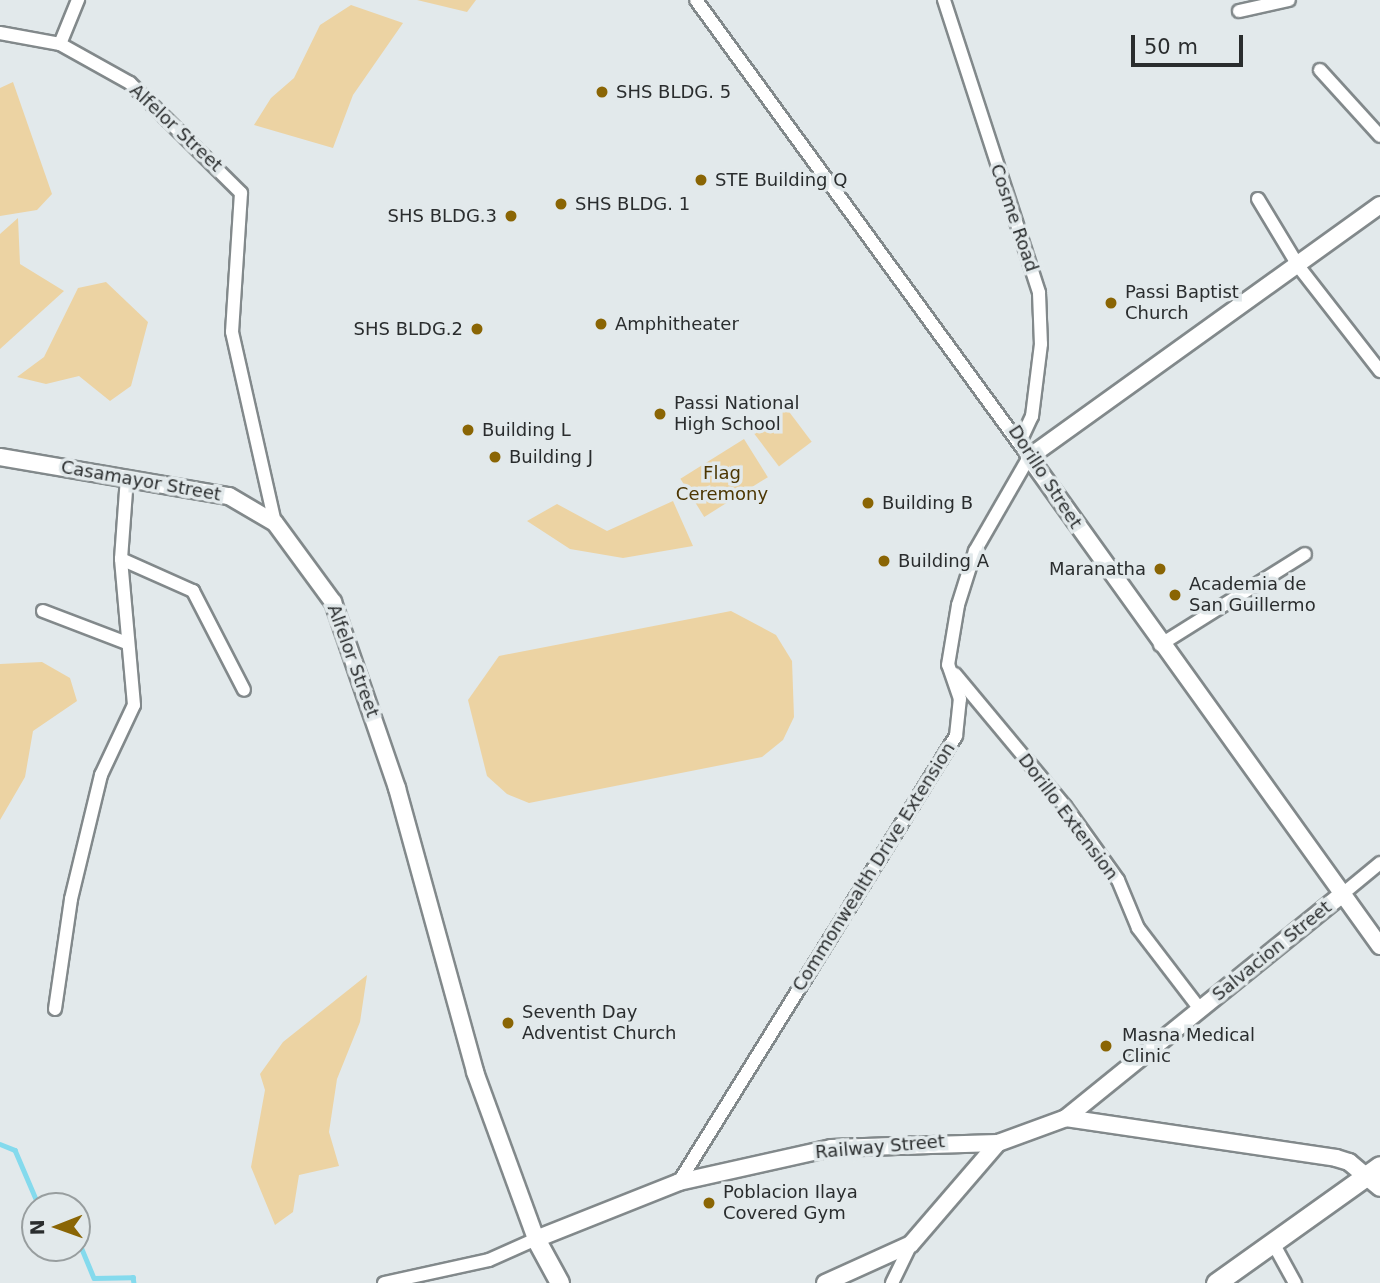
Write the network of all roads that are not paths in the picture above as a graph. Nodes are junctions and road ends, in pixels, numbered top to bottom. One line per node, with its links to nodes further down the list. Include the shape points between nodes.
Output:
1 (78, 0): 7 (street)
2 (696, 0): 14 (street, Dorillo Street, via 739,66)
3 (944, 0): 14 (street, Cosme Road, via 1039,293 1041,344 1032,416)
4 (1288, 0): 5 (street)
5 (1238, 11)
6 (0, 33): 7 (street, Alfelor Street)
7 (60, 44): 18 (street, Alfelor Street, via 130,83 241,193 232,332)
8 (1320, 70): 9 (street)
9 (1380, 136)
10 (1258, 199): 12 (street)
11 (1380, 205): 12 (street)
12 (1298, 267): 13 (street); 16 (street)
13 (1380, 370)
14 (1021, 440): 16 (street, Dorillo Street)
15 (0, 457): 17 (street, Casamayor Street)
16 (1029, 457): 23 (street, Dorillo Street); 24 (street, via 975,551)
17 (127, 477): 18 (street, Casamayor Street, via 229,496); 20 (street)
18 (275, 523): 35 (street, Alfelor Street, via 332,602 350,644 475,1072)
19 (1305, 554): 23 (street)
20 (121, 559): 22 (street); 25 (street, via 194,591)
21 (43, 611): 22 (street)
22 (127, 643): 29 (street, via 134,705 101,775 71,899)
23 (1160, 645): 27 (street, Dorillo Street)
24 (948, 665): 30 (street, Dorillo Extension, via 1065,806 1118,880 1138,928); 34 (street, Commonwealth Drive Extension, via 960,699 956,736 941,766)
25 (244, 690)
26 (1380, 863): 27 (street, Salvacion Street)
27 (1340, 897): 28 (street, Dorillo Street); 30 (street, Salvacion Street)
28 (1380, 946)
29 (55, 1009)
30 (1200, 1009): 31 (street, Salvacion Street)
31 (1066, 1118): 32 (street, Railway Street); 33 (street, Railway Street, via 1336,1158)
32 (998, 1143): 34 (street, Railway Street, via 831,1148); 37 (street)
33 (1376, 1177): 36 (main road)
34 (679, 1181): 35 (street, Railway Street)
35 (536, 1239): 38 (street, Railway Street, via 489,1261); 39 (main road)
36 (1273, 1243): 42 (main road); 43 (street)
37 (911, 1244): 40 (street); 41 (street)
38 (384, 1283)
39 (560, 1283)
40 (825, 1283)
41 (892, 1283)
42 (1216, 1283)
43 (1295, 1283)

